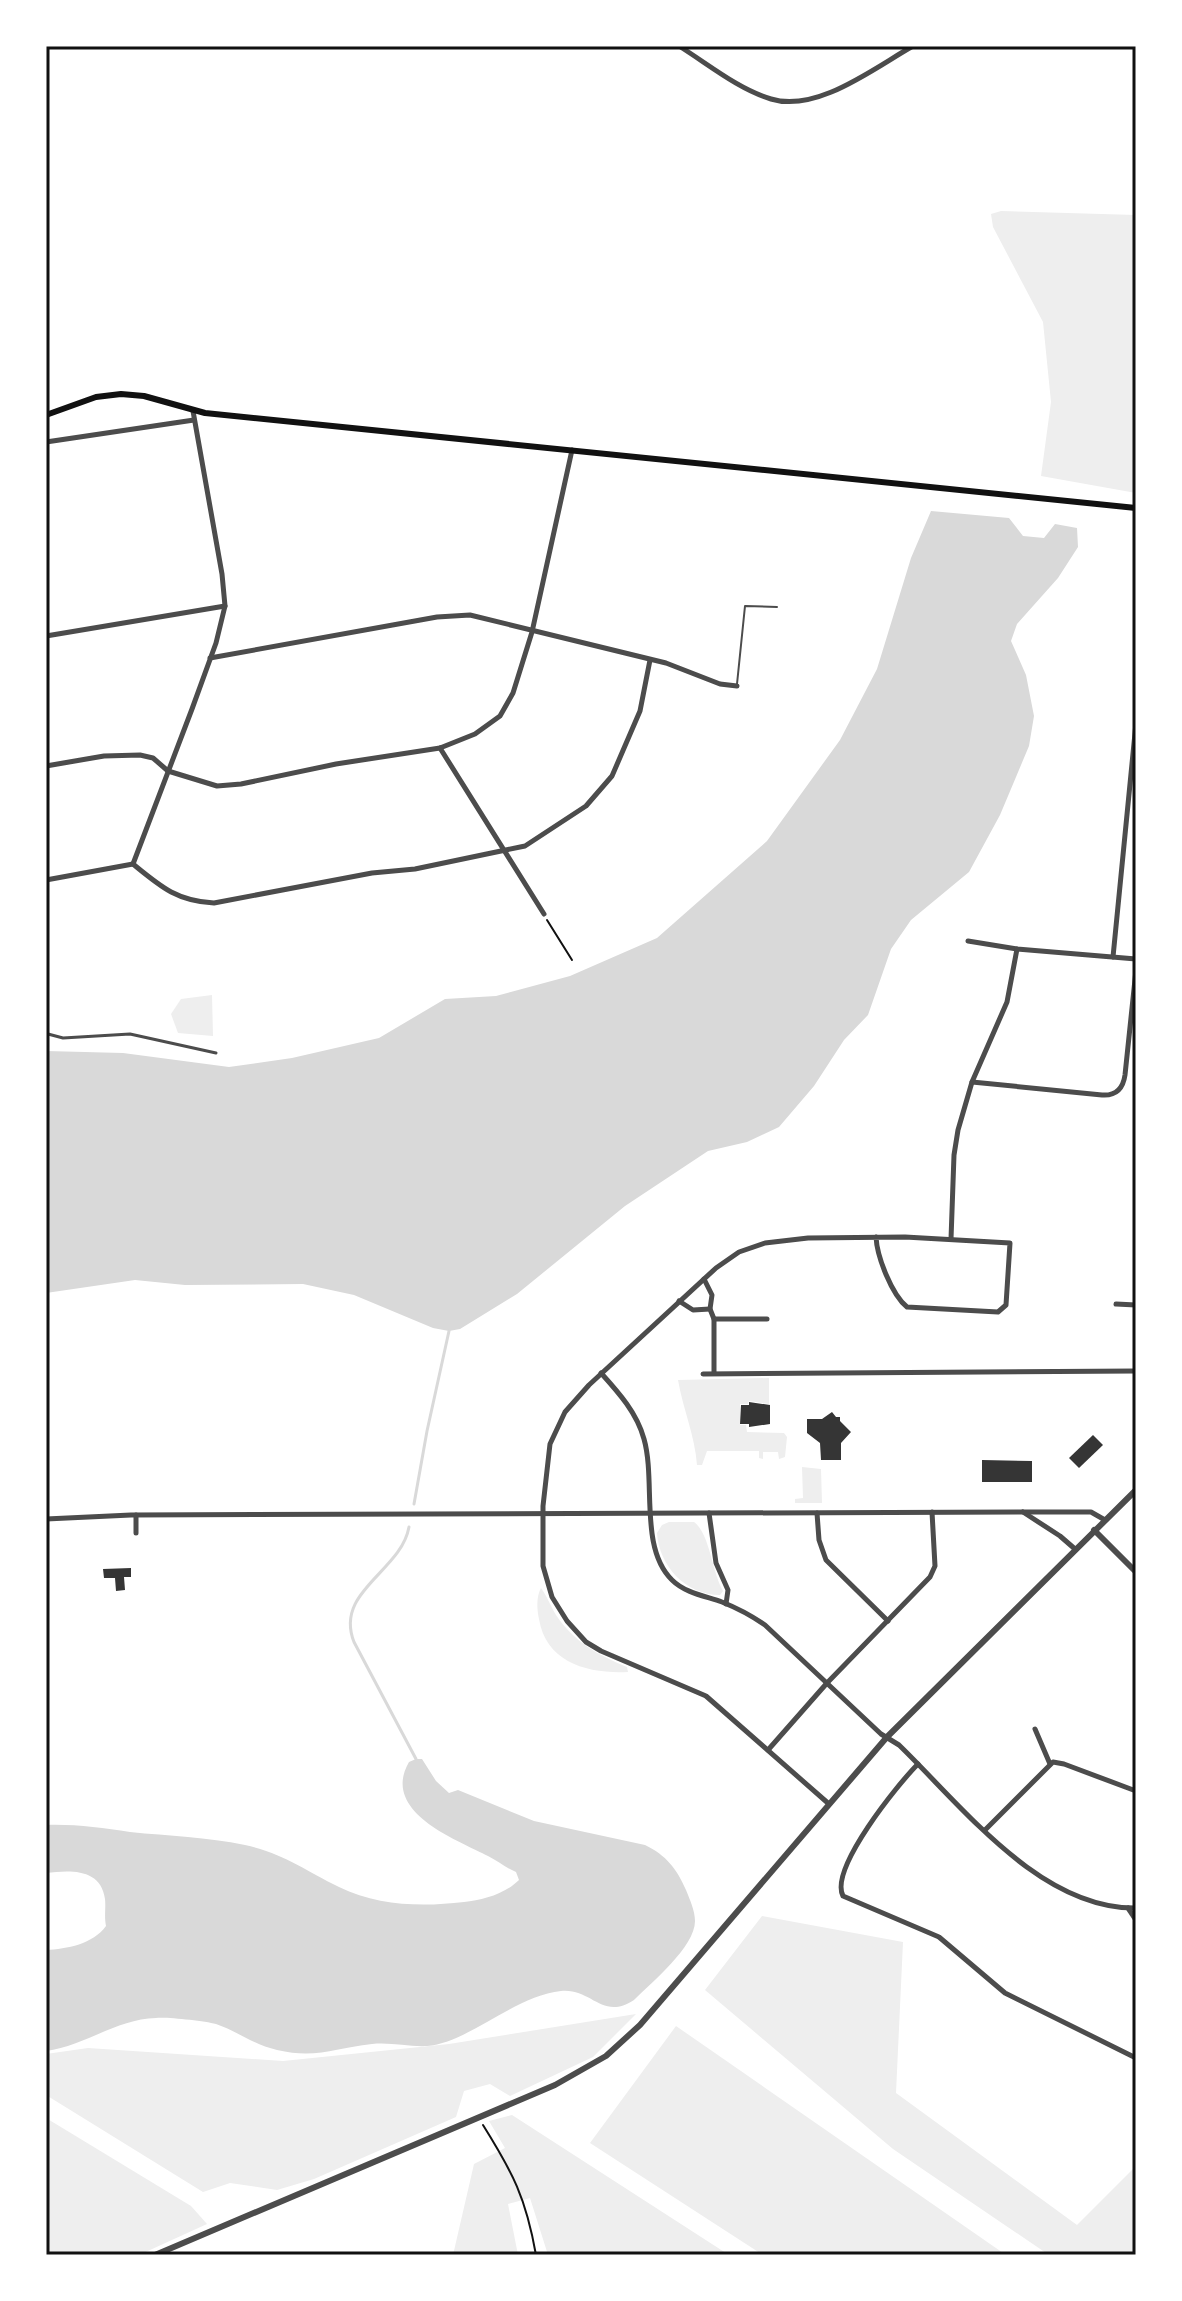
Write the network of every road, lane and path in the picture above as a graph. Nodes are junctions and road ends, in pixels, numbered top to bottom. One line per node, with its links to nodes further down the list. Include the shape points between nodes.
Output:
1 (679, 46): 2 (street, via 759,94 795,102 826,94)
2 (913, 46)
3 (193, 411): 4 (main road, via 121,394); 5 (street); 7 (main road)
4 (46, 415)
5 (194, 420): 6 (street); 9 (street)
6 (46, 442)
7 (572, 450): 8 (main road); 11 (street)
8 (1136, 508)
9 (225, 606): 12 (street); 13 (street)
10 (777, 607): 15 (lane, via 745,606)
11 (532, 632): 13 (street, via 470,615 437,617); 14 (street); 17 (street, via 500,716 475,734)
12 (46, 636)
13 (210, 658): 19 (street)
14 (650, 660): 15 (street); 20 (street, via 640,711 612,776 570,819 525,846)
15 (737, 686)
16 (1136, 723): 26 (street)
17 (440, 748): 19 (street, via 241,784 217,786); 20 (street)
18 (46, 766): 19 (street, via 125,754 153,758)
19 (168, 771): 21 (street)
20 (503, 851): 21 (street, via 214,903 183,899); 23 (street)
21 (133, 864): 22 (street)
22 (46, 880)
23 (544, 914): 28 (path)
24 (968, 941): 25 (street)
25 (1017, 949): 26 (street); 32 (street, via 1004,1010)
26 (1113, 957): 27 (street)
27 (1136, 959)
28 (572, 960)
29 (1136, 970): 32 (street, via 1125,1075 1116,1093)
30 (48, 1034): 31 (street, via 130,1034)
31 (216, 1053)
32 (972, 1082): 34 (street, via 954,1155)
33 (876, 1237): 34 (street); 34 (street, via 880,1258 904,1305 1004,1309 1010,1243); 35 (street, via 757,1245 732,1256)
34 (951, 1239)
35 (704, 1279): 36 (street); 39 (street, via 711,1290)
36 (679, 1301): 39 (street, via 693,1310); 43 (street)
37 (1116, 1304): 38 (street)
38 (1136, 1305)
39 (710, 1309): 40 (street)
40 (714, 1319): 41 (street); 44 (street)
41 (767, 1319)
42 (1136, 1371): 44 (street)
43 (601, 1373): 51 (street, via 570,1406 554,1434); 52 (street, via 641,1430)
44 (714, 1373): 45 (street)
45 (703, 1374)
46 (1136, 1490): 55 (street)
47 (932, 1512): 48 (street); 50 (street); 61 (street, via 934,1570)
48 (1022, 1512): 55 (street, via 1091,1512); 58 (street)
49 (709, 1513): 50 (street); 52 (street); 60 (street, via 717,1569 728,1590)
50 (817, 1513): 61 (street, via 826,1560)
51 (543, 1514): 52 (street); 53 (street); 65 (street, via 546,1582 573,1630 601,1651 706,1696)
52 (652, 1514): 60 (street, via 654,1549 667,1574 683,1588)
53 (136, 1515): 54 (street); 57 (street)
54 (46, 1519)
55 (1105, 1520): 56 (street)
56 (1094, 1530): 58 (street); 59 (street)
57 (136, 1533)
58 (1075, 1549): 64 (street)
59 (1136, 1572)
60 (726, 1604): 62 (street, via 765,1625)
61 (888, 1621): 62 (street)
62 (827, 1683): 64 (street); 65 (street)
63 (1035, 1729): 67 (street)
64 (887, 1737): 66 (street); 69 (street)
65 (768, 1750): 69 (street)
66 (918, 1764): 70 (street); 74 (street, via 861,1838 841,1878 843,1896 939,1937 1005,1993)
67 (1050, 1764): 68 (street, via 1064,1764); 70 (street)
68 (1136, 1791)
69 (829, 1804): 75 (street, via 617,2047 564,2080)
70 (985, 1830): 71 (street, via 1057,1888)
71 (1128, 1908): 72 (street); 73 (street)
72 (1136, 1908)
73 (1136, 1920)
74 (1136, 2058)
75 (478, 2117): 76 (street); 77 (path, via 523,2197)
76 (155, 2255)
77 (536, 2255)

